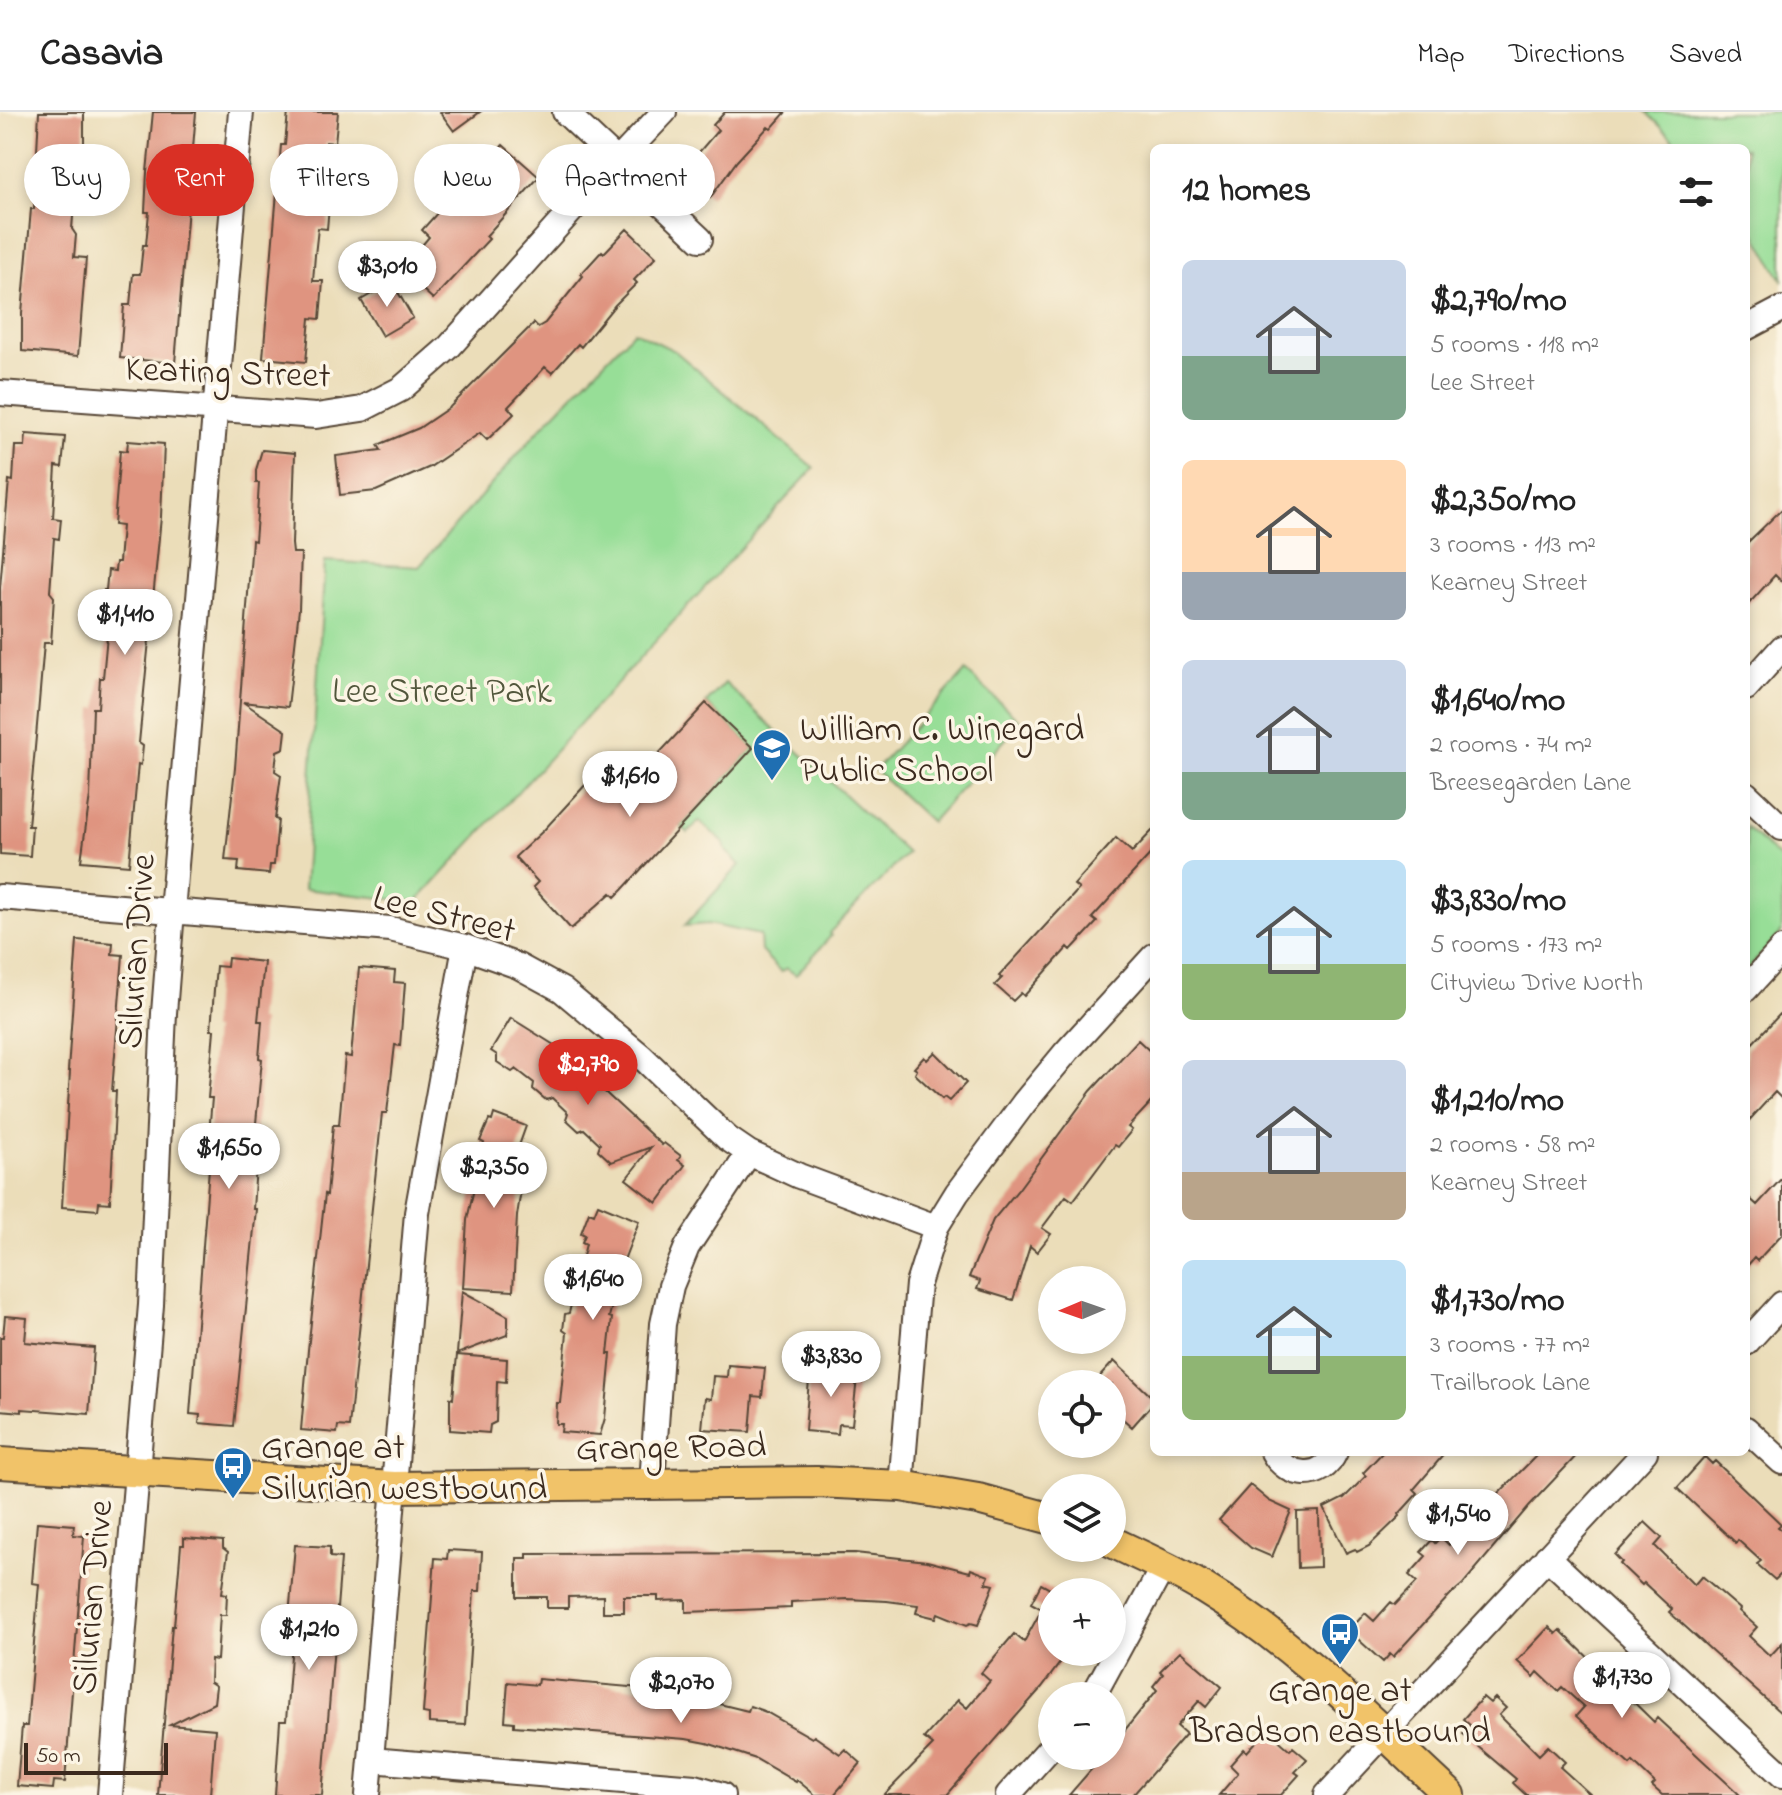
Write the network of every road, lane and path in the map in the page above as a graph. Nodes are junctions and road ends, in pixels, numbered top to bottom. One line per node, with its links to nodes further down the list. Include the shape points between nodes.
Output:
1 (241, 112): 12 (street, Silurian Drive)
2 (565, 112): 4 (street)
3 (664, 112): 5 (street, Keating Street)
4 (598, 144)
5 (635, 144)
6 (566, 216): 12 (street, Keating Street, via 449,347 401,389 362,409 316,416)
7 (675, 216): 8 (street)
8 (700, 239)
9 (1782, 309): 10 (street)
10 (1750, 326)
11 (0, 393): 12 (street, Keating Street)
12 (214, 409): 18 (street, Silurian Drive)
13 (1782, 648): 14 (street)
14 (1750, 684)
15 (1750, 798): 16 (street)
16 (1782, 828)
17 (0, 897): 18 (street, Lee Street)
18 (172, 911): 19 (street, Lee Street, via 390,929); 33 (street, Silurian Drive, via 151,1305)
19 (465, 947): 23 (street, Lee Street, via 518,966 562,990); 36 (street, via 417,1213)
20 (1782, 949): 22 (street)
21 (1150, 960): 24 (street, via 1024,1103)
22 (1750, 985)
23 (749, 1153): 24 (street, Lee Street); 34 (street, via 687,1247 671,1286 663,1324)
24 (936, 1227): 35 (street, via 918,1284)
25 (1782, 1304): 26 (street)
26 (1750, 1339)
27 (1750, 1433): 31 (street)
28 (1276, 1456): 29 (street, via 1285,1469 1306,1474 1326,1466)
29 (1332, 1456)
30 (1641, 1456): 39 (street)
31 (1782, 1462)
32 (0, 1463): 33 (main road, Grange Road)
33 (136, 1473): 36 (main road, Grange Road); 46 (street, Silurian Drive)
34 (652, 1483): 35 (main road, Grange Road); 36 (main road, Grange Road)
35 (901, 1486): 37 (main road, Grange Road)
36 (394, 1487): 43 (street)
37 (1038, 1515)
38 (1126, 1549): 40 (main road)
39 (1547, 1557): 42 (street); 45 (street)
40 (1163, 1567): 41 (street); 42 (main road, via 1240,1611)
41 (1101, 1682)
42 (1383, 1733): 50 (street); 51 (main road)
43 (371, 1760): 47 (street); 48 (street, via 695,1787)
44 (1038, 1762): 49 (street)
45 (1782, 1775)
46 (110, 1795)
47 (368, 1795)
48 (722, 1795)
49 (1008, 1795)
50 (1327, 1795)
51 (1450, 1795)

